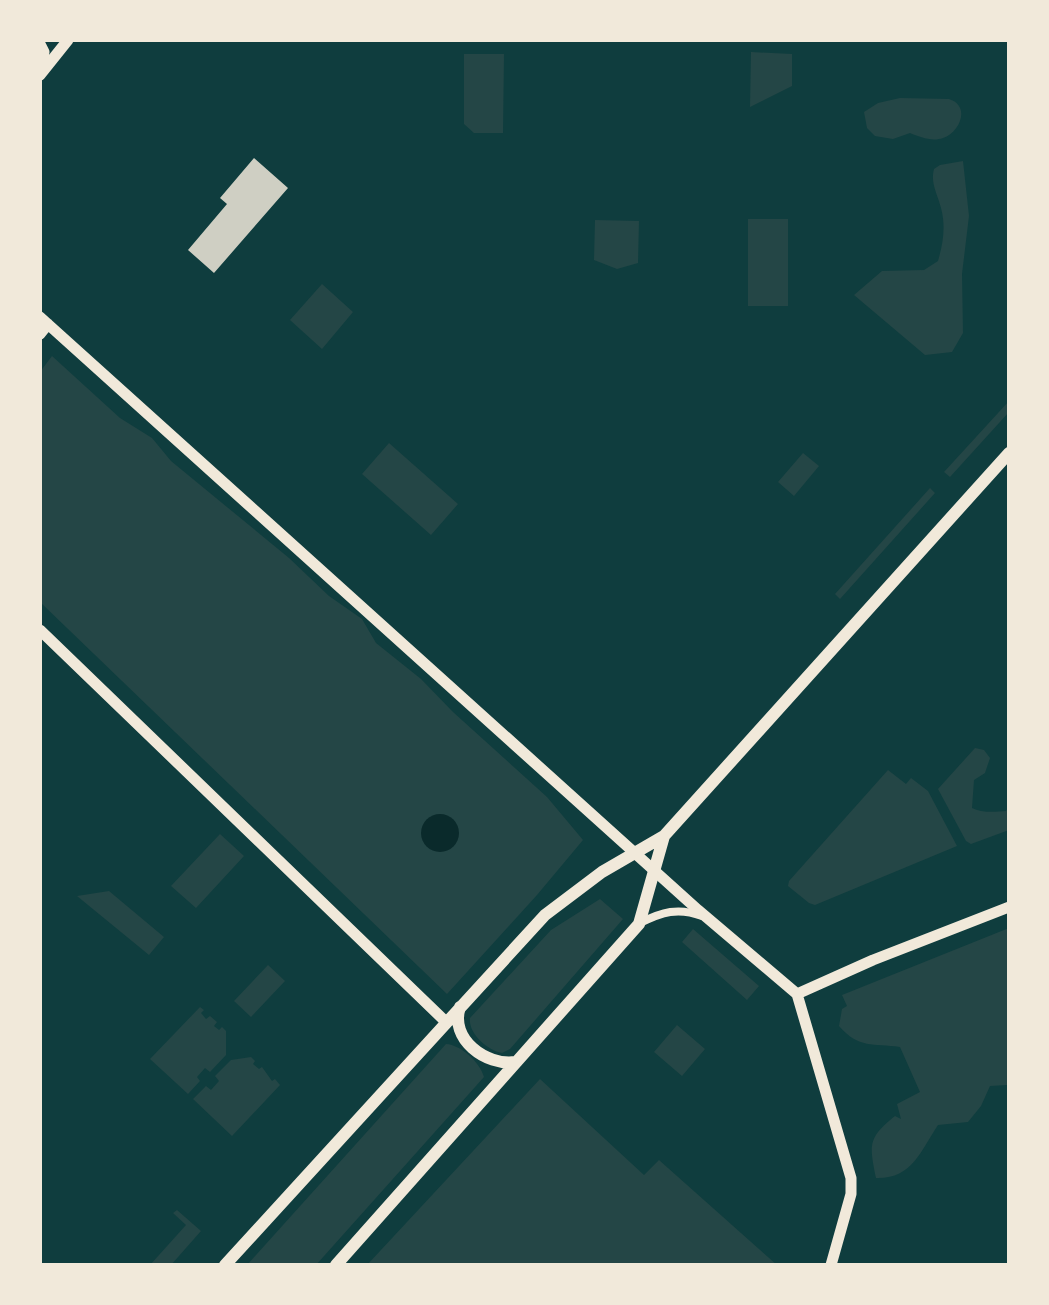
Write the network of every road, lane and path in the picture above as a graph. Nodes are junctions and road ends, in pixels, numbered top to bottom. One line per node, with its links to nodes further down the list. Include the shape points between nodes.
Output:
1 (68, 40): 3 (street)
2 (40, 44): 3 (street)
3 (40, 74)
4 (43, 325): 8 (street)
5 (1009, 453): 7 (main road)
6 (40, 630): 15 (street)
7 (664, 836): 8 (main road); 9 (main road)
8 (635, 854): 9 (street); 14 (main road, via 545,915)
9 (653, 869): 11 (street); 12 (main road)
10 (1009, 907): 13 (street)
11 (707, 918): 12 (street, via 679,910); 13 (street)
12 (639, 924): 16 (main road)
13 (797, 994): 19 (street, via 851,1178)
14 (461, 1004): 15 (main road); 16 (main road, via 458,1031 491,1062)
15 (446, 1022): 17 (main road)
16 (515, 1062): 18 (main road)
17 (225, 1265)
18 (336, 1265)
19 (831, 1265)

